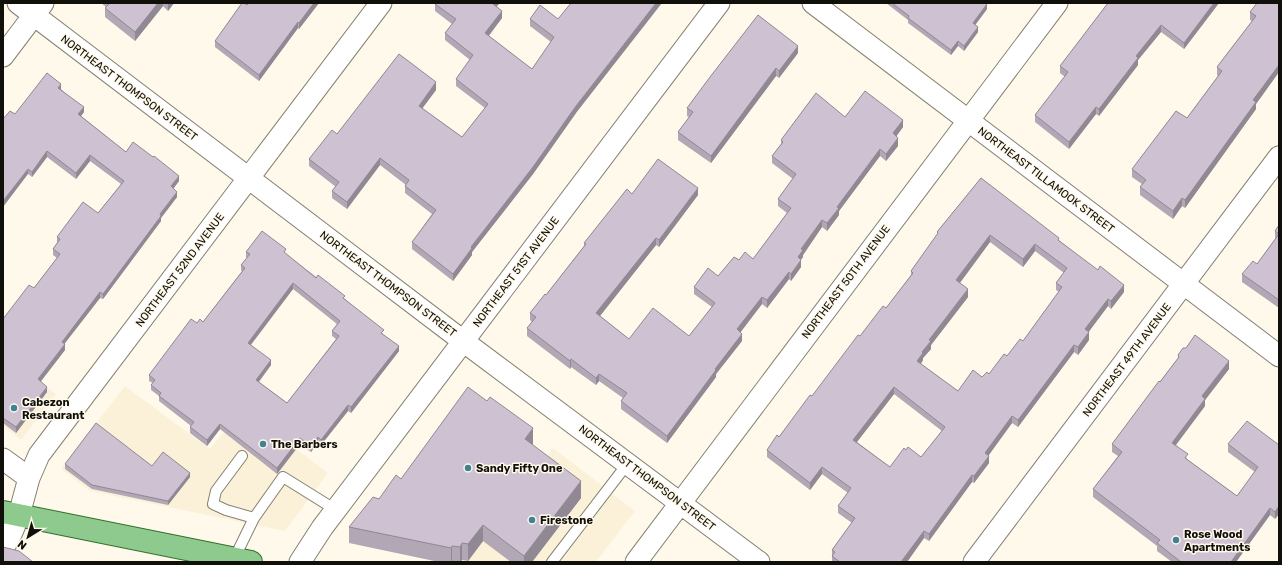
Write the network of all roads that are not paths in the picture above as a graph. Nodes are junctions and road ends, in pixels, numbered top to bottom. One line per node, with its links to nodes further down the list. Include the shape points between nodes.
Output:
1 (381, 3): 9 (street, NORTHEAST 52ND AVENUE)
2 (719, 3): 11 (street, NORTHEAST 51ST AVENUE)
3 (813, 3): 7 (street, NORTHEAST TILLAMOOK STREET)
4 (1057, 3): 7 (street, NORTHEAST 50TH AVENUE)
5 (32, 7): 6 (street); 9 (street, NORTHEAST THOMPSON STREET)
6 (3, 56)
7 (969, 121): 10 (street, NORTHEAST TILLAMOOK STREET); 17 (street, NORTHEAST 50TH AVENUE)
8 (1279, 157): 10 (street, NORTHEAST 49TH AVENUE)
9 (249, 179): 11 (street, NORTHEAST THOMPSON STREET); 16 (street, NORTHEAST 52ND AVENUE, via 41,453)
10 (1184, 284): 12 (street, NORTHEAST TILLAMOOK STREET); 27 (street, NORTHEAST 49TH AVENUE)
11 (463, 341): 15 (street, NORTHEAST THOMPSON STREET); 18 (street, NORTHEAST 51ST AVENUE)
12 (1279, 356)
13 (242, 456): 20 (lane, via 216,491 213,504)
14 (3, 459): 16 (street)
15 (628, 463): 17 (street, NORTHEAST THOMPSON STREET); 24 (lane)
16 (29, 478): 19 (street, NORTHEAST 52ND AVENUE)
17 (680, 502): 25 (street, NORTHEAST 50TH AVENUE); 26 (street, NORTHEAST THOMPSON STREET)
18 (336, 510): 20 (lane, via 283,477); 23 (street, NORTHEAST 51ST AVENUE)
19 (11, 513): 21 (street, NORTHEAST 52ND AVENUE, via 12,532); 22 (main road)
20 (254, 518): 22 (lane)
21 (3, 549)
22 (243, 560)
23 (300, 562)
24 (552, 562)
25 (636, 562)
26 (759, 562)
27 (974, 562)

